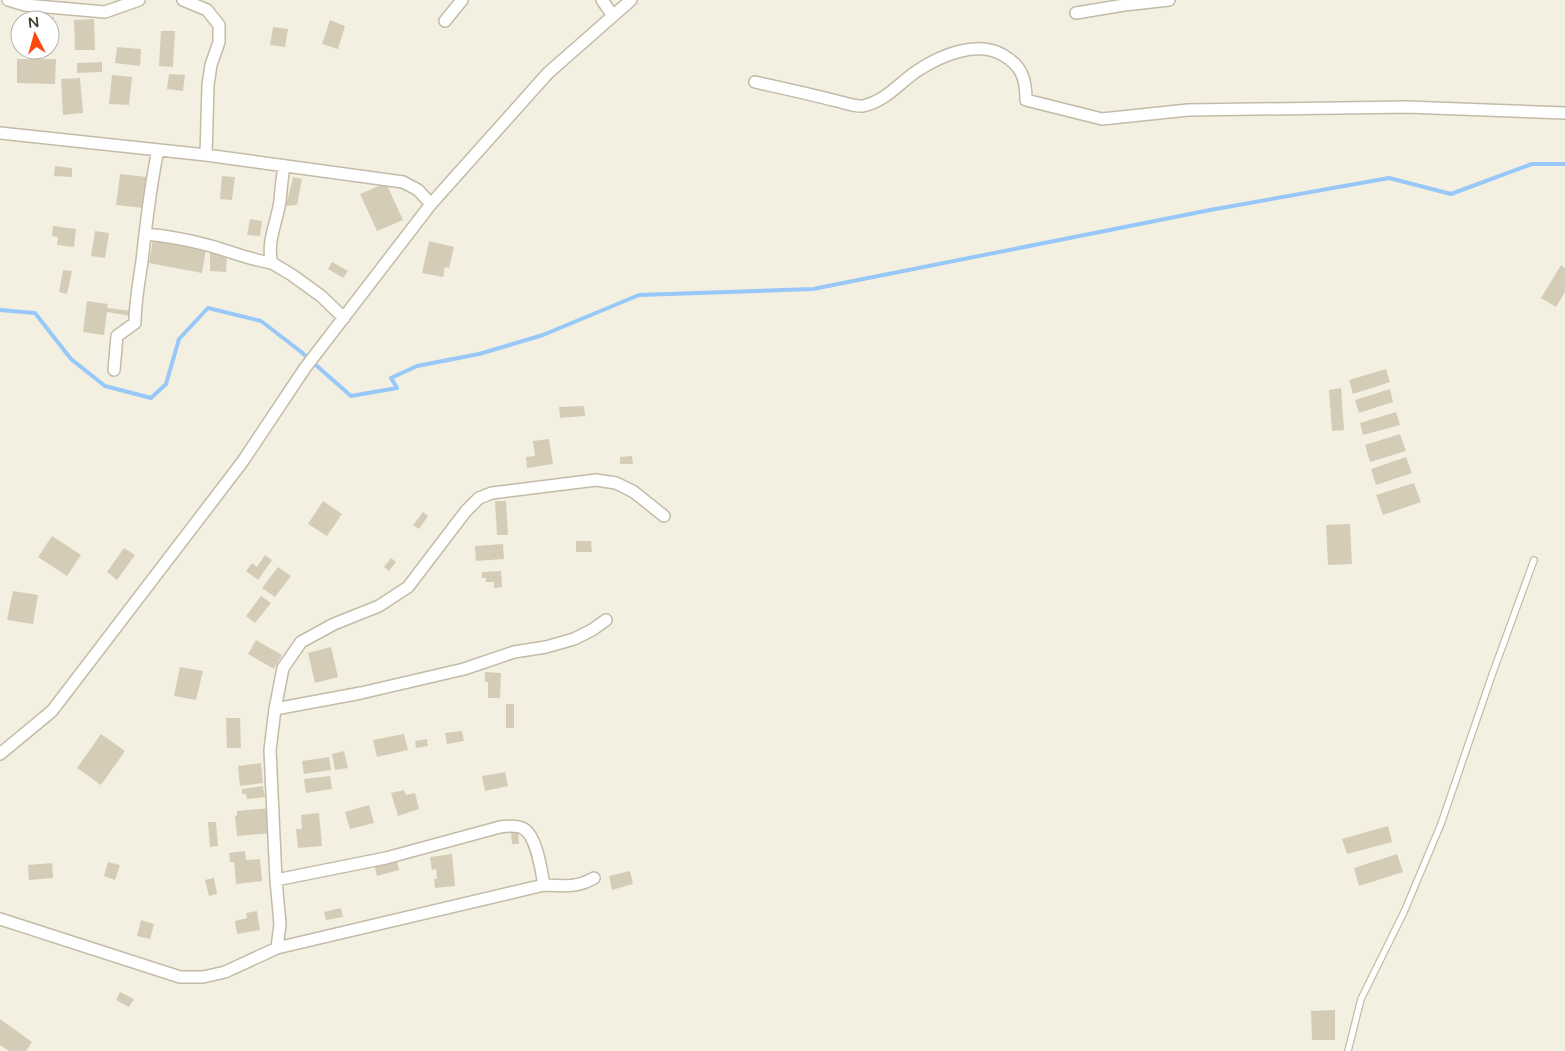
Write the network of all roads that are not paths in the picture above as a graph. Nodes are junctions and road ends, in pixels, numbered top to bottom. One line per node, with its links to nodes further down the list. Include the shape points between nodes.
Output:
1 (8, 0): 2 (street, via 25,5 105,12)
2 (139, 0)
3 (183, 0): 15 (street, via 207,10 219,25 219,42 208,85)
4 (462, 0): 10 (street)
5 (602, 0): 9 (street)
6 (631, 0): 9 (street)
7 (1169, 0): 8 (street)
8 (1076, 13)
9 (613, 16): 17 (street, via 548,73)
10 (445, 21)
11 (755, 82): 12 (street, via 861,106 883,99 916,71 944,56 972,49 994,50 1012,61 1021,72 1026,100 1102,119 1188,110 1407,107)
12 (1565, 113)
13 (0, 133): 14 (street)
14 (158, 150): 15 (street); 18 (street)
15 (206, 155): 16 (street)
16 (284, 166): 17 (street, via 403,182 418,190); 19 (street, via 270,246)
17 (431, 204): 20 (street)
18 (145, 234): 19 (street, via 195,242); 21 (street, via 135,323 117,336)
19 (272, 263): 20 (street, via 321,296)
20 (344, 318): 26 (street, via 305,368 238,468 52,712)
21 (114, 370)
22 (664, 516): 25 (street, via 634,492 616,483 596,480 492,493 479,498 408,587 379,606 334,624 301,642 283,668)
23 (1534, 560): 32 (lane, via 1441,824 1404,912 1361,999)
24 (606, 620): 25 (street, via 574,639 546,647 514,652 464,669 361,693)
25 (276, 709): 28 (street, via 270,750)
26 (0, 754)
27 (594, 878): 29 (street, via 573,886)
28 (276, 880): 29 (street, via 386,858 510,826 524,828 533,839); 31 (street, via 280,924)
29 (544, 884): 31 (street)
30 (0, 919): 31 (street, via 180,977 203,978 225,972)
31 (277, 948)
32 (1348, 1051)

